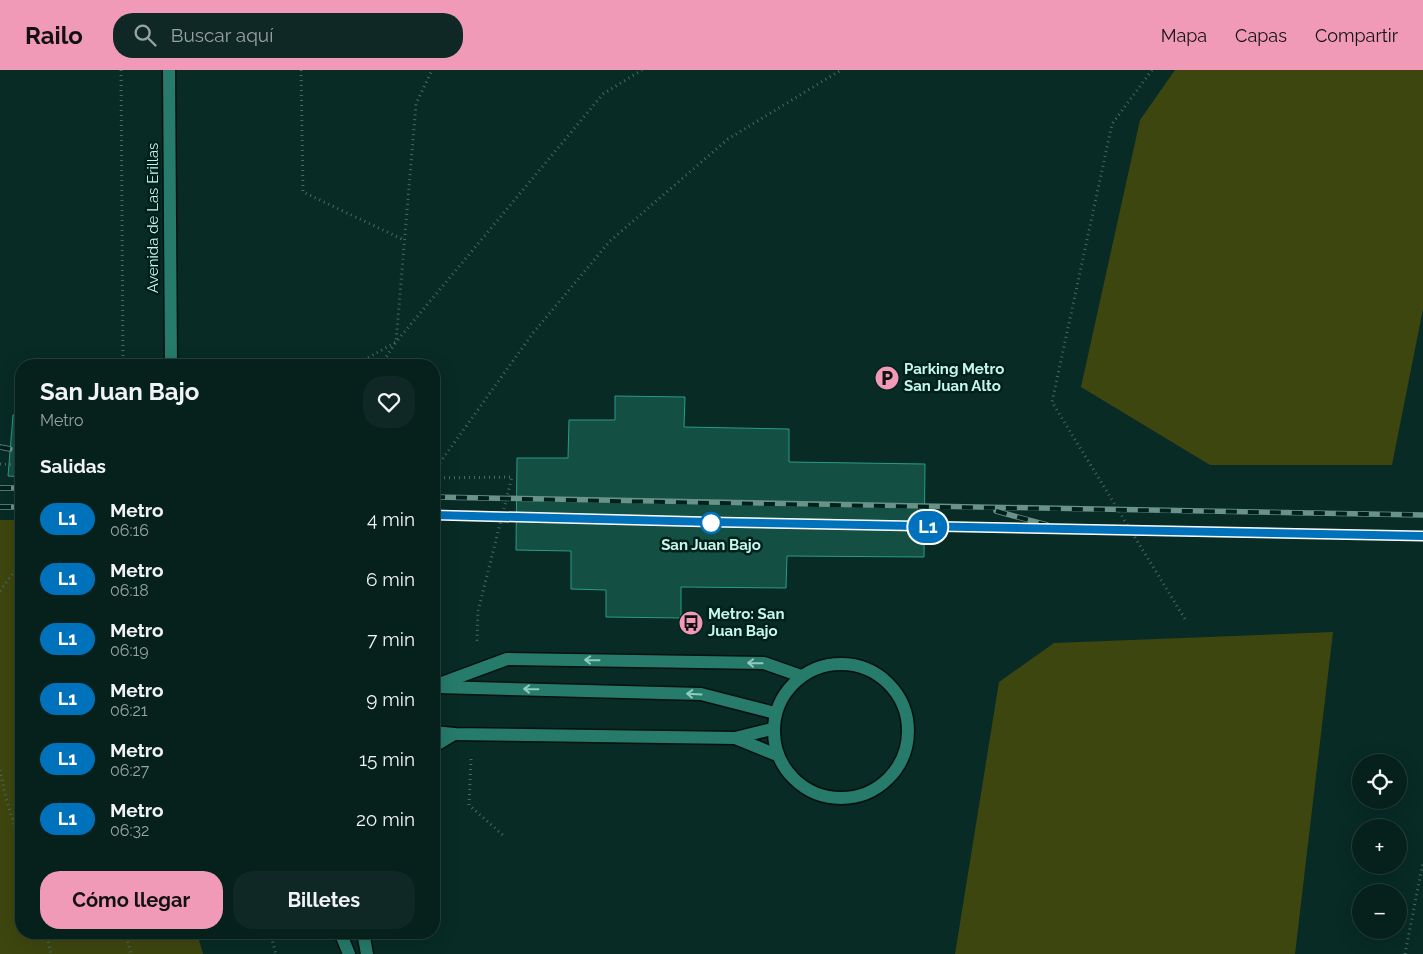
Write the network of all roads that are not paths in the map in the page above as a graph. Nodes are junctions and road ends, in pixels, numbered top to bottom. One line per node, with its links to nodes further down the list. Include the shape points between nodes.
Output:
1 (169, 70): 2 (main road, Avenida de Las Erillas)
2 (171, 359)
3 (801, 676): 4 (main road, one-way to 4, via 764,664 507,658); 6 (main road, via 785,692); 12 (main road, via 821,666 863,667 897,693 905,707 910,734 903,761 880,787 851,799 811,792 797,784)
4 (440, 684)
5 (440, 686): 6 (main road, one-way to 5, via 701,694)
6 (775, 712): 7 (main road)
7 (772, 729): 10 (main road); 12 (main road)
8 (440, 733): 9 (main road)
9 (454, 734): 10 (main road); 11 (main road)
10 (735, 738): 12 (main road)
11 (440, 742)
12 (777, 755)
13 (343, 939): 15 (main road)
14 (364, 939): 16 (main road)
15 (349, 954)
16 (367, 954)

